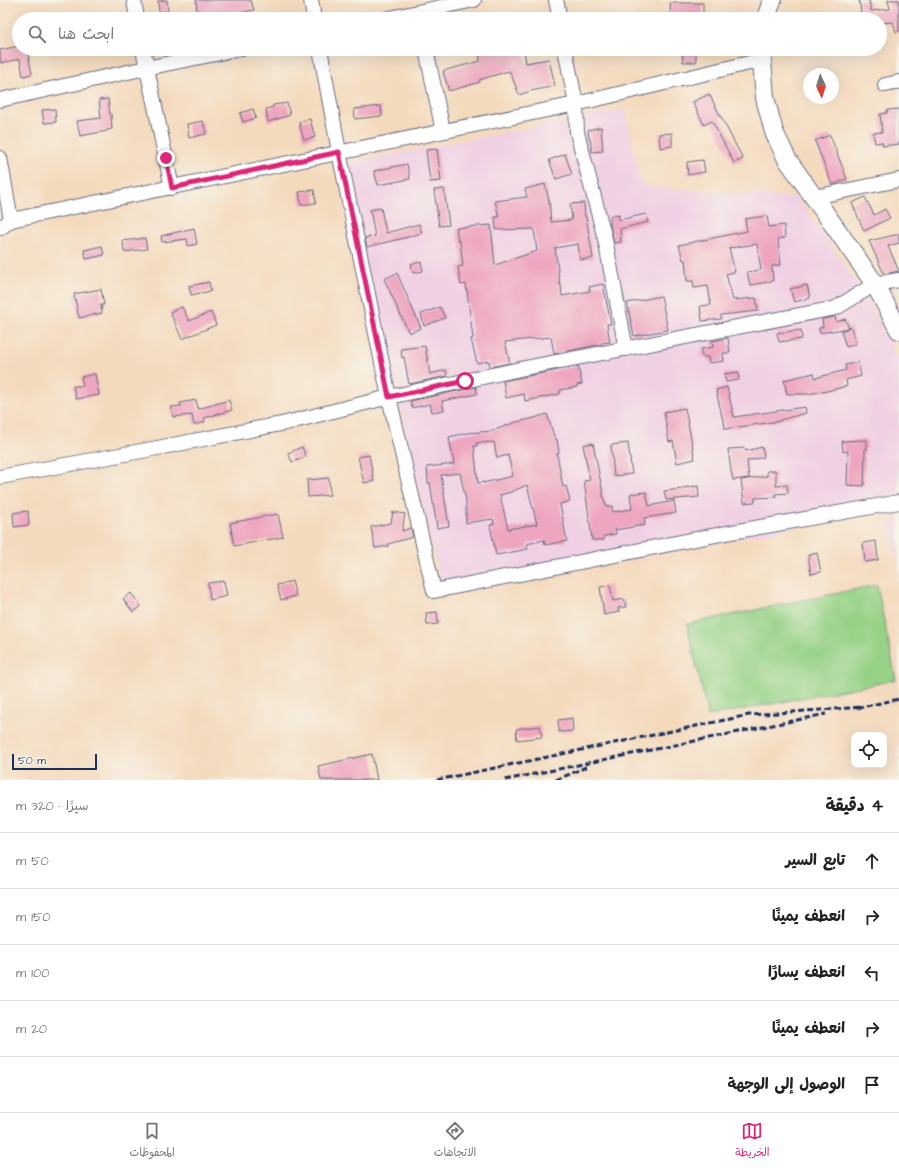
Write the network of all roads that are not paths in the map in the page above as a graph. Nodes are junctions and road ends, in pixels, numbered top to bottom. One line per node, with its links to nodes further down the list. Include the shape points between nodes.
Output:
1 (134, 0): 7 (street)
2 (311, 0): 8 (street)
3 (474, 0): 6 (street)
4 (556, 0): 9 (street)
5 (772, 0): 10 (main road)
6 (418, 10)
7 (136, 12)
8 (313, 12)
9 (559, 12)
10 (768, 12)
11 (144, 56): 18 (street)
12 (205, 56): 18 (street)
13 (321, 56): 24 (street)
14 (427, 56): 23 (street)
15 (567, 56): 22 (street)
16 (755, 56): 22 (street)
17 (762, 56): 28 (main road, via 765,98 774,132 787,159)
18 (146, 68): 21 (street); 27 (street)
19 (899, 82): 20 (street)
20 (885, 85)
21 (0, 100)
22 (576, 104): 23 (street); 34 (street, via 577,132 605,239)
23 (443, 131): 24 (street)
24 (339, 152): 27 (street); 35 (street)
25 (0, 158): 29 (street)
26 (899, 180): 28 (street)
27 (172, 188): 29 (street)
28 (814, 197): 32 (main road)
29 (11, 220): 30 (street)
30 (0, 228)
31 (899, 280): 32 (street)
32 (875, 284): 33 (main road); 34 (street, via 836,308)
33 (899, 330)
34 (626, 349): 35 (street)
35 (389, 397): 36 (street, via 278,424); 37 (street, via 434,591 721,534)
36 (0, 477)
37 (899, 502)

